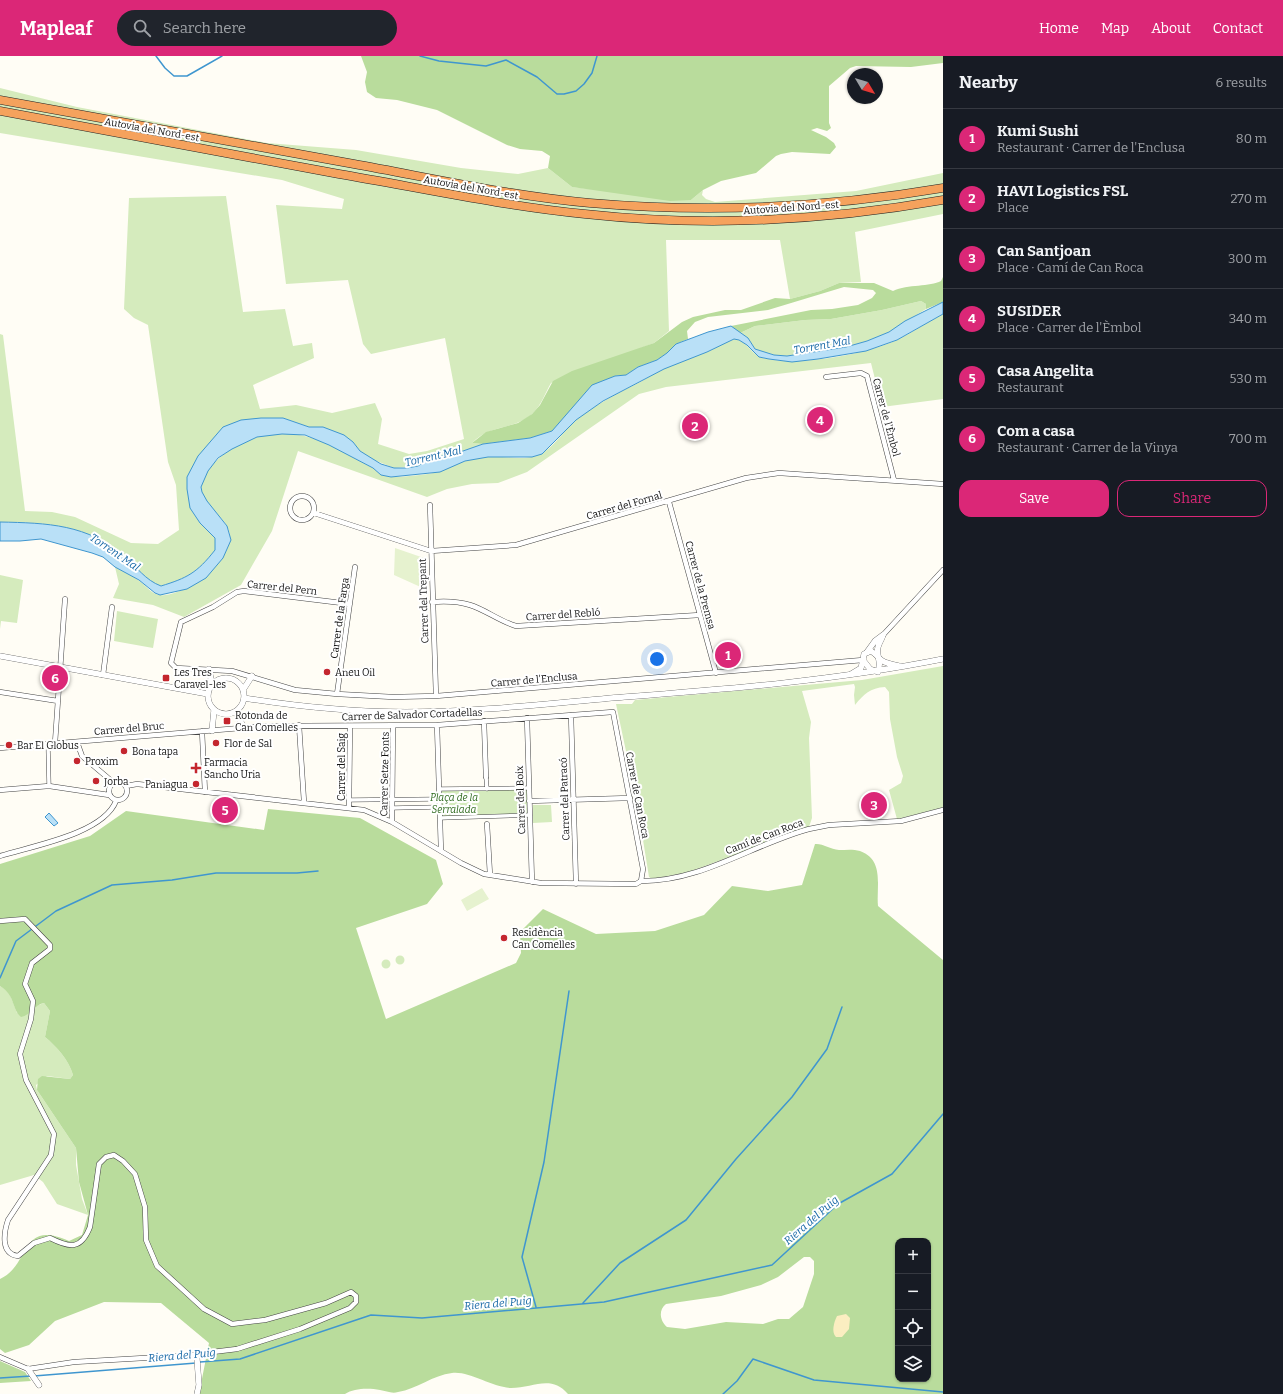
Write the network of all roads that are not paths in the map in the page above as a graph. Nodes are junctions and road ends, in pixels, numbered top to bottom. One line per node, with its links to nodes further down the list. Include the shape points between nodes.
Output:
1 (0, 100): 3 (highway, Autovia del Nord-est, via 489,189 588,203 686,208 754,208 830,203)
2 (0, 111): 4 (highway, Autovia del Nord-est, via 454,194 585,214 708,222 872,211)
3 (943, 188)
4 (943, 200)
5 (826, 377): 6 (street, Carrer de l'Èmbol, via 861,373 868,376)
6 (894, 480): 7 (street, Carrer del Fornal); 8 (street, Carrer del Fornal, via 779,473 746,478)
7 (943, 484)
8 (669, 502): 11 (street, Carrer del Fornal, via 516,545); 18 (street, Carrer de la Premsa)
9 (430, 505): 11 (street, Carrer del Trepant)
10 (314, 513): 10 (street, via 314,504 309,497 300,496 291,504 291,513 296,519 305,520); 11 (street, Carrer del Fornal)
11 (431, 551): 15 (street, Carrer del Trepant)
12 (355, 567): 16 (street, Carrer de la Farga)
13 (943, 570): 19 (street)
14 (65, 600): 25 (street)
15 (432, 602): 18 (street, Carrer del Rebló, via 451,601 470,605 502,622 516,626); 38 (street, Carrer del Trepant)
16 (350, 604): 27 (street, Carrer del Pern, via 237,592 181,622 171,663 176,668); 37 (street, Carrer de la Farga)
17 (112, 607): 30 (street)
18 (700, 615): 29 (street, Carrer de la Premsa)
19 (884, 635): 20 (street, via 875,641); 22 (street, via 878,646)
20 (867, 652): 22 (street, via 873,652); 24 (street)
21 (0, 656): 25 (street)
22 (878, 657): 26 (street); 28 (street)
23 (943, 659): 26 (street)
24 (863, 660): 28 (street, via 870,669); 29 (street, Carrer de l'Enclusa); 31 (street, via 861,668)
25 (60, 667): 30 (street); 40 (street)
26 (904, 667): 28 (street)
27 (208, 669): 32 (street, Carrer de l'Enclusa); 33 (street)
28 (878, 672): 31 (street)
29 (716, 673): 38 (street, Carrer de l'Enclusa)
30 (103, 675): 36 (street)
31 (850, 675): 39 (street, via 777,684 438,712 340,708)
32 (252, 676): 34 (street); 37 (street, Carrer de l'Enclusa, via 295,690)
33 (212, 684): 34 (street, via 227,678 237,682); 36 (street)
34 (243, 690): 39 (street)
35 (0, 692): 40 (street)
36 (208, 694): 41 (street, via 208,700)
37 (337, 694): 38 (street, Carrer de l'Enclusa)
38 (436, 696)
39 (244, 698): 42 (street)
40 (58, 702): 55 (street)
41 (214, 710): 42 (street, via 227,714); 52 (street)
42 (236, 712): 51 (street)
43 (612, 712): 44 (street, Carrer de Salvador Cortadellas); 69 (street, Carrer de Can Roca)
44 (571, 715): 45 (street, Carrer de Salvador Cortadellas); 72 (street, Carrer del Patracó)
45 (527, 718): 46 (street, Carrer de Salvador Cortadellas); 62 (street, Carrer del Boix)
46 (484, 721): 48 (street, Carrer de Salvador Cortadellas); 58 (street)
47 (299, 725): 49 (street, Carrer de Salvador Cortadellas); 51 (street, Carrer de Salvador Cortadellas); 75 (street)
48 (437, 725): 50 (street, Carrer de Salvador Cortadellas); 63 (street)
49 (350, 726): 50 (street, Carrer de Salvador Cortadellas); 71 (street, Carrer del Saig)
50 (393, 726): 70 (street, Carrer Setze Fonts)
51 (244, 728): 52 (street, Carrer de Salvador Cortadellas)
52 (212, 731): 53 (street, Carrer del Bruc)
53 (202, 732): 54 (street, Carrer del Bruc); 66 (street)
54 (77, 742): 55 (street, Carrer del Bruc); 59 (street, via 82,756)
55 (55, 743): 56 (street, Carrer del Bruc)
56 (48, 744): 57 (street, Carrer del Bruc); 60 (street)
57 (0, 748)
58 (486, 777): 64 (street)
59 (114, 783): 61 (street, via 120,782); 67 (street, via 109,788)
60 (49, 786): 65 (street); 67 (street)
61 (126, 786): 66 (street, Camí de Can Roca, via 137,784); 73 (street, via 126,797)
62 (529, 788): 64 (street); 74 (street, Carrer del Boix)
63 (439, 789): 64 (street); 68 (street)
64 (487, 789)
65 (0, 790)
66 (205, 792): 75 (street, Camí de Can Roca)
67 (109, 795): 73 (street)
68 (439, 798): 70 (street); 77 (street)
69 (630, 798): 72 (street); 88 (street, Carrer de Can Roca, via 643,869)
70 (392, 799): 71 (street); 78 (street, Carrer Setze Fonts)
71 (350, 800): 76 (street, Carrer del Saig)
72 (572, 800): 74 (street); 90 (street, Carrer del Patracó)
73 (116, 801): 86 (street, via 104,818 90,827)
74 (530, 801): 80 (street, Carrer del Boix)
75 (304, 802): 76 (street, Camí de Can Roca)
76 (350, 807): 83 (street, Camí de Can Roca, via 370,812)
77 (440, 807): 78 (street); 82 (street)
78 (392, 808): 83 (street, Carrer Setze Fonts)
79 (943, 810): 88 (street, Camí de Can Roca, via 901,821 809,829 692,873 663,880)
80 (530, 815): 81 (street); 89 (street, Carrer del Boix)
81 (487, 816): 82 (street); 84 (street)
82 (440, 818): 85 (street)
83 (392, 822): 85 (street, Camí de Can Roca)
84 (487, 824): 87 (street)
85 (441, 851): 87 (street, Camí de Can Roca, via 472,869)
86 (0, 856)
87 (490, 875): 89 (street, Camí de Can Roca)
88 (640, 881): 90 (street, Camí de Can Roca, via 636,884)
89 (532, 882): 90 (street, Camí de Can Roca)
90 (576, 884)
91 (0, 921): 92 (street, via 22,918 48,940 50,945 50,949 32,963 25,984 33,1001 31,1019 20,1054 26,1080 54,1134 51,1155 8,1220 4,1232 7,1251 18,1256 34,1243 50,1238 69,1246 80,1243 90,1227 99,1164 106,1157 114,1155 135,1174 145,1207 146,1240 158,1266 204,1309 232,1324 265,1320 326,1304 351,1292 356,1296 356,1302 350,1308 300,1329 231,1350)
92 (197, 1356): 94 (street, via 74,1362); 96 (street)
93 (0, 1357): 94 (street)
94 (28, 1369): 95 (street)
95 (39, 1385)
96 (197, 1394)

